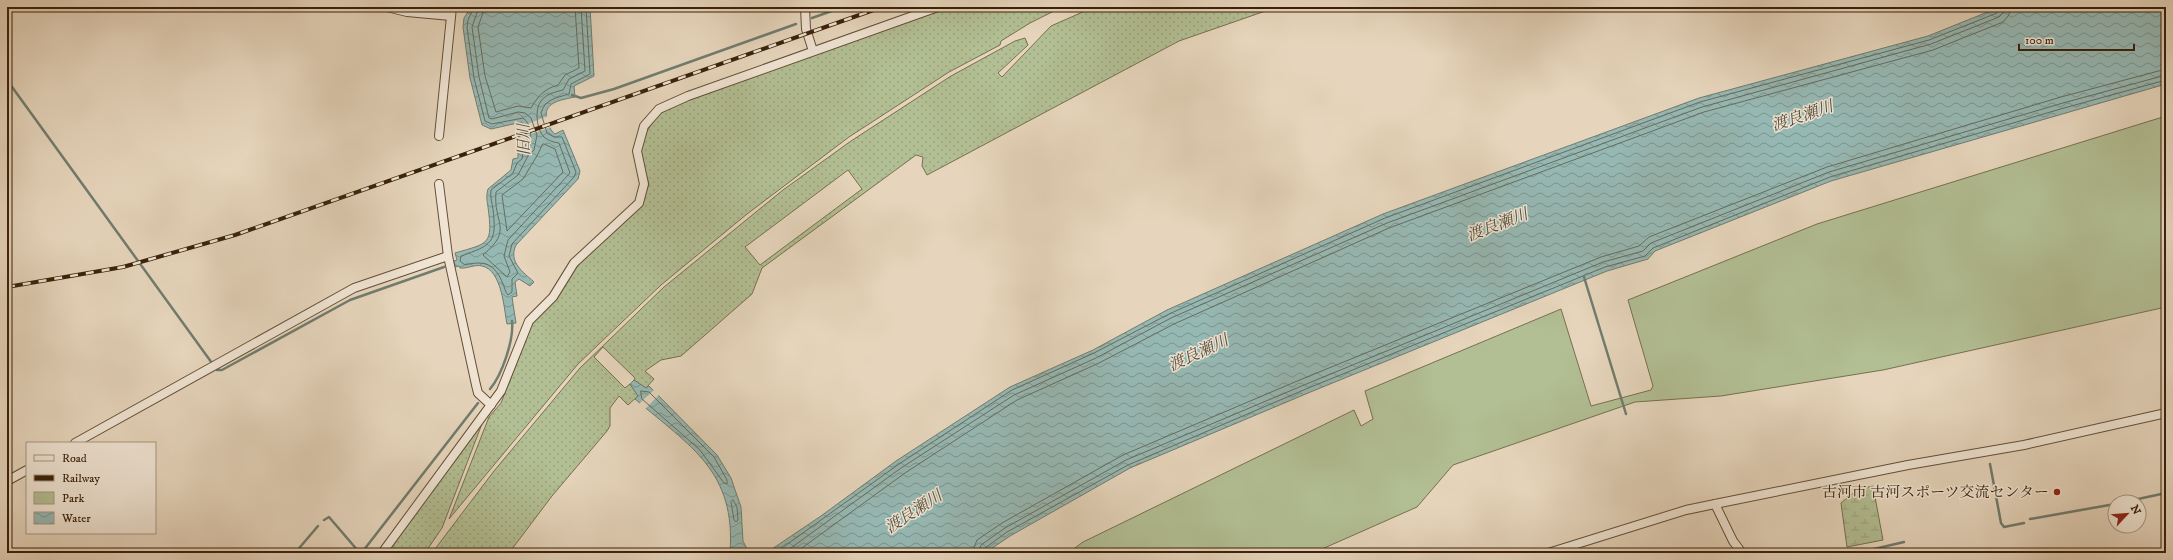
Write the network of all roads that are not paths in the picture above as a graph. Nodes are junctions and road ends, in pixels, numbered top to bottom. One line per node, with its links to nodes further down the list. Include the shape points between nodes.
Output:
1 (387, 7): 5 (street, via 407,12)
2 (452, 7): 5 (street)
3 (805, 7): 6 (street, via 806,29)
4 (938, 7): 6 (street)
5 (451, 16): 7 (street)
6 (813, 52): 10 (street, via 688,96 654,113 644,126 638,143 638,160 644,184 638,202 574,263 553,297 528,321 501,391)
7 (439, 136)
8 (439, 184): 9 (street)
9 (448, 256): 10 (street, via 478,393); 12 (street, via 354,288)
10 (491, 405): 16 (street)
11 (2166, 413): 15 (street, via 2037,442)
12 (77, 442)
13 (26, 471): 14 (street)
14 (7, 481)
15 (1715, 504): 17 (street, via 1680,512); 18 (street, via 1733,542)
16 (382, 553)
17 (1548, 553)
18 (1742, 553)

